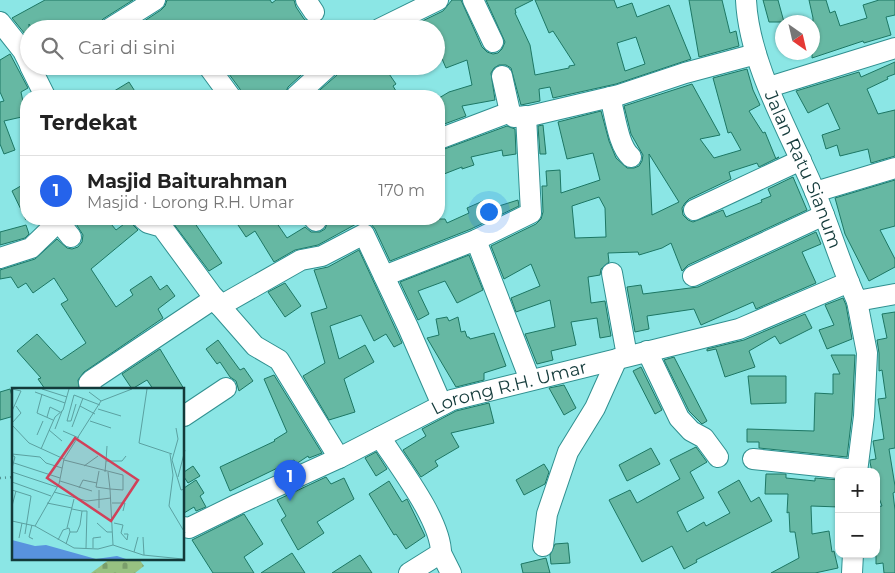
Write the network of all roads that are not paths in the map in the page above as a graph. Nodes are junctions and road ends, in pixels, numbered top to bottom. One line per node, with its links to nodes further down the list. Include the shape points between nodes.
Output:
1 (155, 0): 5 (street)
2 (473, 0): 8 (street)
3 (746, 0): 11 (street, Jalan Ratu Sianum, via 747,22)
4 (430, 2): 6 (street)
5 (123, 20)
6 (396, 20)
7 (0, 22): 9 (street)
8 (493, 42)
9 (20, 46)
10 (895, 48): 16 (street)
11 (756, 54): 16 (street, Jalan Ratu Sianum); 20 (street)
12 (35, 75): 17 (street)
13 (215, 75): 18 (street)
14 (319, 75): 19 (street)
15 (502, 76): 21 (street)
16 (769, 86): 24 (street, Jalan Ratu Sianum)
17 (42, 90)
18 (226, 90)
19 (303, 90)
20 (610, 97): 21 (street); 23 (street, via 622,144)
21 (518, 114): 22 (street); 33 (street, via 532,214)
22 (445, 137)
23 (631, 156)
24 (800, 160): 26 (street, Jalan Ratu Sianum); 27 (street)
25 (895, 168): 26 (street)
26 (815, 192): 28 (street, Jalan Ratu Sianum)
27 (694, 210)
28 (824, 215): 37 (street); 38 (street, Jalan Ratu Sianum)
29 (55, 225): 34 (street, via 31,248)
30 (63, 225): 32 (street)
31 (158, 225): 41 (street)
32 (71, 237)
33 (476, 240): 36 (street); 44 (street)
34 (0, 258)
35 (612, 273): 43 (street)
36 (384, 276): 41 (street, via 363,234 322,256 301,260); 47 (street)
37 (693, 276)
38 (849, 282): 40 (street, Jalan Ratu Sianum); 42 (street, Lorong R.H. Umar, via 739,329)
39 (895, 294): 40 (street)
40 (857, 301): 54 (street, Jalan Ratu Sianum, via 868,353)
41 (218, 302): 45 (street, via 92,380); 51 (street, via 255,346 279,360)
42 (647, 351): 43 (street, Lorong R.H. Umar); 50 (street, via 679,418 691,431 704,438)
43 (622, 357): 44 (street, Lorong R.H. Umar); 56 (street, via 568,452 547,514)
44 (530, 380): 47 (street, Lorong R.H. Umar)
45 (91, 388)
46 (226, 388): 48 (street)
47 (442, 405): 49 (street, Lorong R.H. Umar)
48 (185, 415)
49 (380, 437): 51 (street, Lorong R.H. Umar); 57 (street, via 429,515 440,540)
50 (718, 457)
51 (339, 458): 55 (street, Lorong R.H. Umar)
52 (753, 459): 53 (street)
53 (835, 468)
54 (857, 468)
55 (185, 527)
56 (543, 546)
57 (441, 553): 59 (street); 60 (street)
58 (853, 558): 61 (street)
59 (409, 573)
60 (451, 573)
61 (852, 573)

